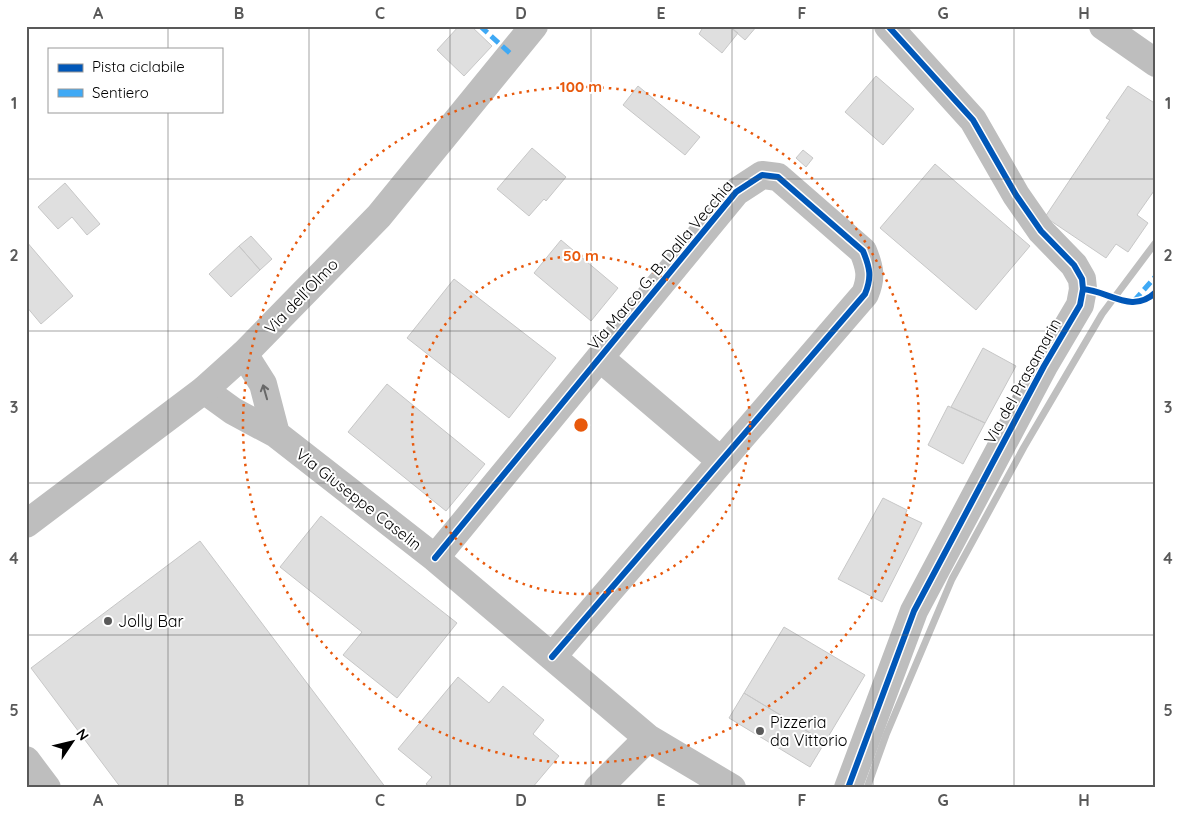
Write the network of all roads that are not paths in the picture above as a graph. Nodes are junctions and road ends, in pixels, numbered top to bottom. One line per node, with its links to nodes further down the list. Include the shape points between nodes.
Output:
1 (534, 26): 5 (street, Via dell'Olmo, via 379,216)
2 (888, 26): 18 (street, Via del Prasamarin, via 973,120 1016,195 1041,230 1074,265 1082,279 1083,289 1080,305 1044,366 914,611)
3 (1104, 26): 4 (street)
4 (1156, 63)
5 (244, 354): 7 (street, Via dell'Olmo); 8 (street, one-way to 5, via 263,384)
6 (600, 358): 9 (street); 9 (street, Via Marco G. B. Dalla Vecchia, via 736,192 762,175 778,177 863,251 871,280 865,294); 11 (street, Via Marco G. B. Dalla Vecchia)
7 (204, 390): 8 (street, Via Giuseppe Caselin, via 233,411); 10 (street, Via dell'Olmo)
8 (276, 434): 11 (street, Via Giuseppe Caselin)
9 (721, 461): 12 (street, Via Marco G. B. Dalla Vecchia)
10 (26, 524)
11 (435, 558): 12 (street, Via Giuseppe Caselin)
12 (552, 657): 13 (street, Via Giuseppe Caselin)
13 (648, 738): 16 (street); 17 (street, Via Giuseppe Caselin)
14 (26, 760): 15 (street)
15 (47, 788)
16 (598, 788)
17 (732, 788)
18 (848, 788)

